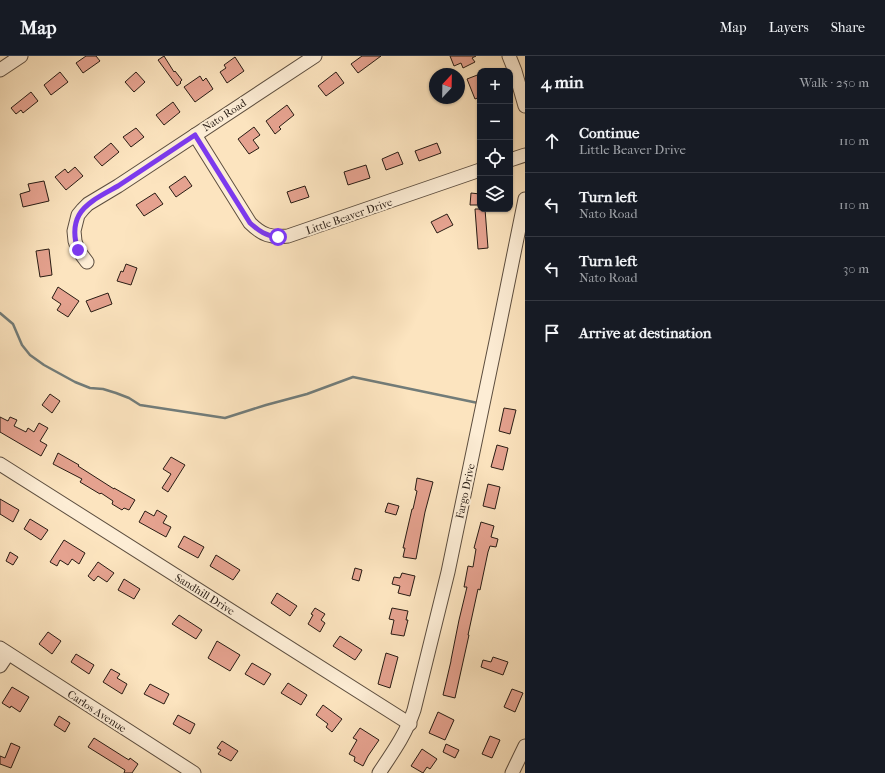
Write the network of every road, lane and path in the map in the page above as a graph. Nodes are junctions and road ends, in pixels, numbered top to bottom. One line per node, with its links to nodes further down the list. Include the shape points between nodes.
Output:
1 (21, 56): 4 (street)
2 (315, 56): 6 (street, Nato Road)
3 (509, 56): 5 (street)
4 (0, 70)
5 (525, 106)
6 (195, 135): 9 (street, Little Beaver Drive, via 250,223 265,234 278,237 288,236); 11 (street, Nato Road, via 83,209 78,215 74,232 78,250)
7 (525, 155): 8 (street)
8 (513, 159)
9 (477, 171)
10 (525, 199): 15 (street, Fargo Drive, via 448,572)
11 (87, 262)
12 (0, 464): 15 (street, Sandhill Drive)
13 (4, 651): 14 (street); 17 (street, Carlos Avenue)
14 (0, 666)
15 (410, 724): 18 (street, Fargo Drive)
16 (525, 746): 19 (street)
17 (194, 773)
18 (379, 773)
19 (514, 773)

